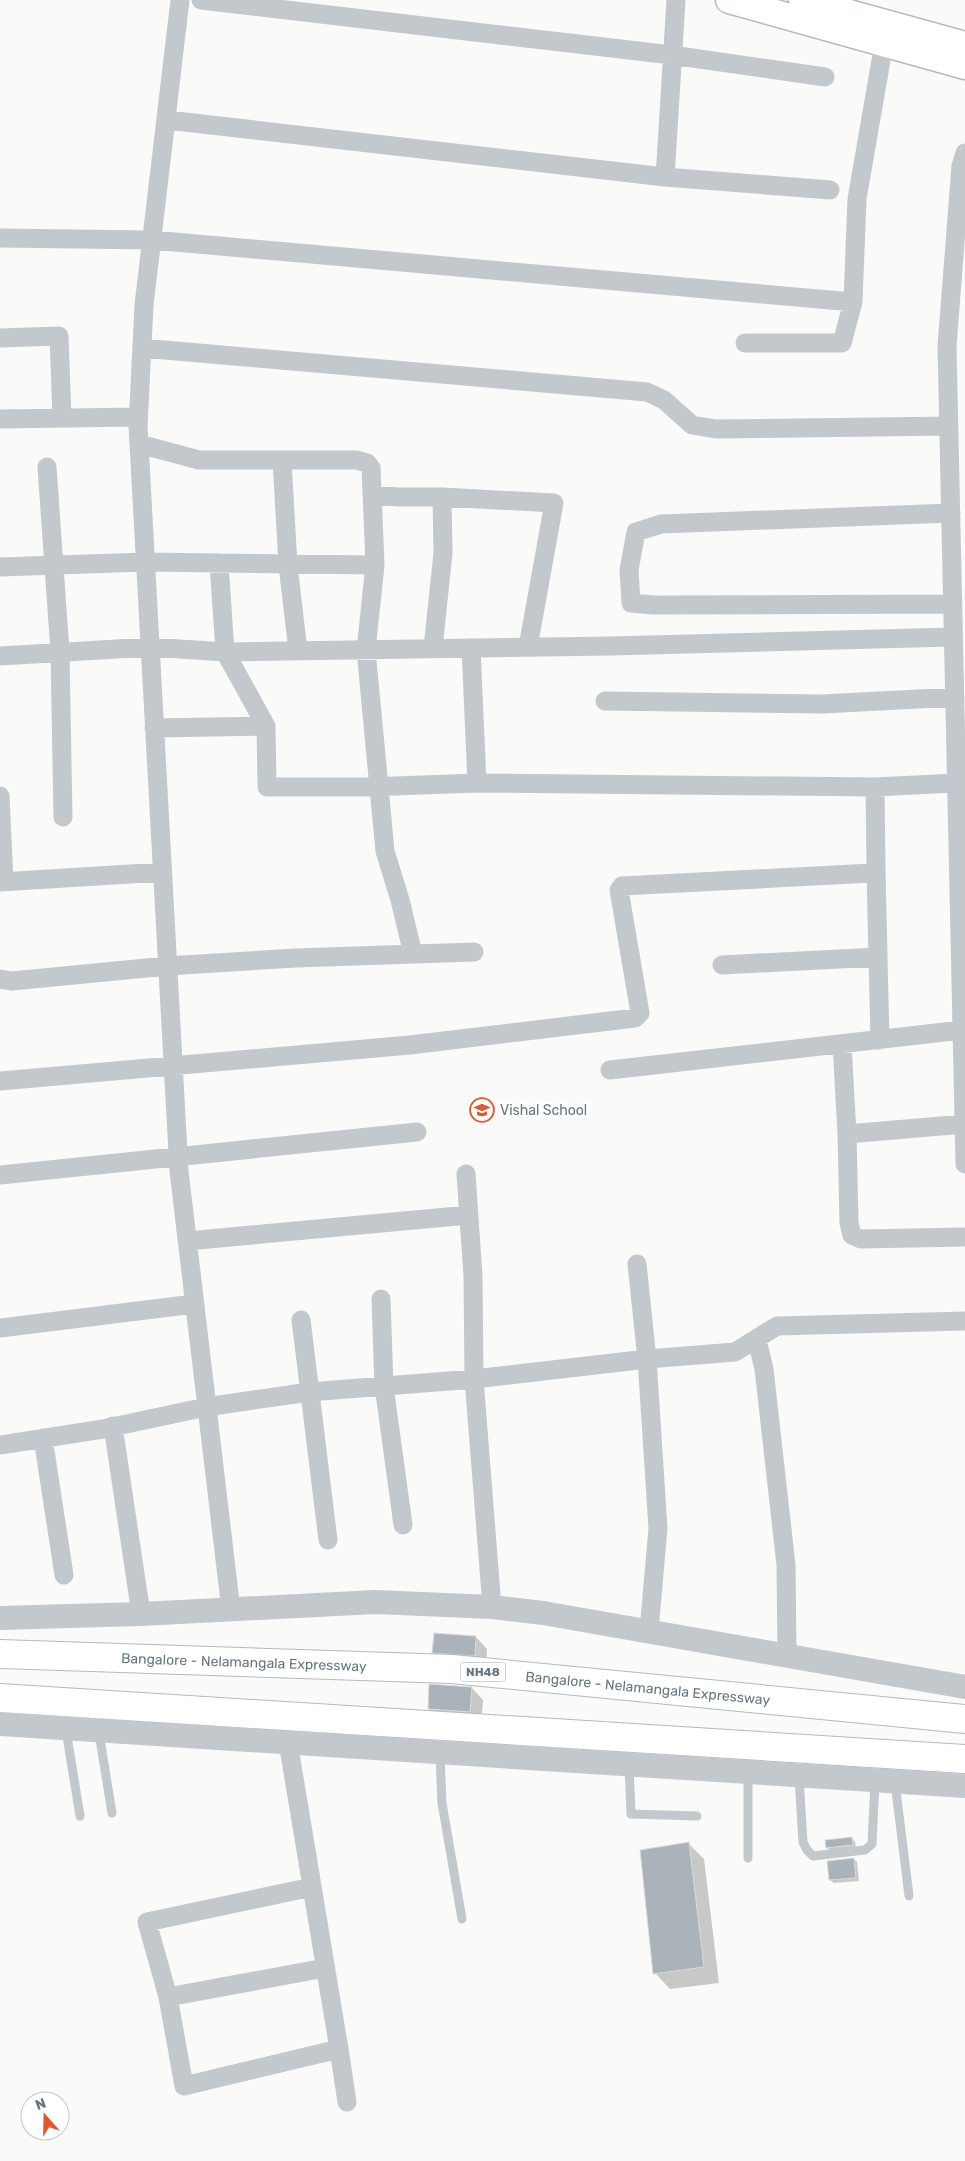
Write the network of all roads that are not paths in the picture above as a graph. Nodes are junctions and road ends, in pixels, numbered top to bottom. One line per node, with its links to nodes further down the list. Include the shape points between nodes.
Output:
1 (180, 0): 11 (street)
2 (201, 0): 8 (street)
3 (676, 0): 8 (street)
4 (730, 0): 6 (main road)
5 (802, 0): 7 (main road)
6 (884, 43): 9 (main road); 18 (street, via 858,199)
7 (965, 46)
8 (672, 55): 10 (street); 13 (street)
9 (965, 66)
10 (825, 77)
11 (167, 120): 13 (street); 16 (street)
12 (965, 153): 17 (street, via 961,166)
13 (665, 177): 14 (street)
14 (830, 190)
15 (0, 238): 16 (street)
16 (152, 240): 18 (street); 22 (street)
17 (960, 257): 19 (street)
18 (853, 302): 21 (street, via 842,343)
19 (957, 334): 26 (street)
20 (0, 338): 24 (street, via 59,336)
21 (745, 343)
22 (142, 348): 23 (street); 26 (street, via 647,392 664,400 692,425 716,429)
23 (138, 417): 24 (street); 27 (street)
24 (62, 418): 25 (street)
25 (0, 419)
26 (954, 421): 32 (street)
27 (138, 444): 28 (street, via 199,460); 33 (street)
28 (282, 462): 30 (street, via 339,459 367,463 371,468); 36 (street)
29 (48, 467): 35 (street)
30 (372, 494): 31 (street); 37 (street)
31 (442, 497): 42 (street, via 554,503); 43 (street, via 443,552)
32 (951, 513): 39 (street); 39 (street, via 660,524 636,532 630,570 631,603)
33 (145, 562): 34 (street); 35 (street); 41 (street)
34 (220, 563): 36 (street); 48 (street)
35 (55, 565): 38 (street); 47 (street)
36 (288, 565): 37 (street); 46 (street)
37 (375, 565): 45 (street)
38 (0, 567)
39 (953, 604): 40 (street)
40 (953, 637): 42 (street); 50 (street)
41 (150, 647): 47 (street); 48 (street); 53 (street)
42 (528, 647): 44 (street)
43 (433, 648): 44 (street); 45 (street)
44 (470, 648): 54 (street)
45 (366, 650): 46 (street); 56 (street)
46 (298, 651): 48 (street)
47 (60, 652): 49 (street); 59 (street)
48 (225, 652): 52 (street)
49 (0, 656)
50 (955, 697): 51 (street, via 823,704); 55 (street)
51 (605, 701)
52 (266, 726): 53 (street); 56 (street, via 266,787)
53 (154, 728): 61 (street)
54 (477, 783): 56 (street); 57 (street)
55 (956, 783): 57 (street); 69 (street)
56 (378, 787): 64 (street, via 385,851)
57 (875, 787): 60 (street)
58 (0, 796): 62 (street)
59 (63, 817)
60 (876, 869): 65 (street); 72 (street, via 872,873 622,886 619,890 640,1013 635,1018 410,1045)
61 (162, 872): 62 (street); 67 (street)
62 (2, 882)
63 (474, 952): 64 (street)
64 (412, 954): 67 (street)
65 (878, 957): 66 (street); 70 (street)
66 (722, 965)
67 (168, 966): 68 (street, via 12,981); 72 (street)
68 (0, 979)
69 (962, 1030): 70 (street); 75 (street)
70 (880, 1040): 71 (street)
71 (842, 1044): 73 (street); 77 (street)
72 (173, 1065): 74 (street); 78 (street)
73 (610, 1070)
74 (0, 1081)
75 (964, 1124): 77 (street); 79 (street)
76 (417, 1132): 78 (street)
77 (847, 1134): 83 (street, via 848,1222 852,1235 861,1239)
78 (178, 1156): 81 (street); 84 (street)
79 (965, 1164)
80 (466, 1174): 82 (street)
81 (0, 1175)
82 (469, 1215): 84 (street); 93 (street)
83 (965, 1237)
84 (187, 1241): 87 (street)
85 (637, 1264): 92 (street)
86 (381, 1299): 94 (street)
87 (194, 1304): 90 (street); 96 (street)
88 (301, 1320): 95 (street)
89 (965, 1321): 91 (street, via 777,1326)
90 (0, 1328)
91 (757, 1340): 92 (street, via 735,1352); 109 (street, via 764,1370 786,1566)
92 (647, 1359): 93 (street); 107 (street, via 658,1528)
93 (474, 1380): 94 (street); 103 (street)
94 (384, 1386): 95 (street); 100 (street)
95 (309, 1392): 96 (street); 101 (street)
96 (206, 1407): 97 (street); 104 (street)
97 (113, 1426): 98 (street); 105 (street)
98 (43, 1438): 99 (street); 102 (street)
99 (0, 1445)
100 (403, 1525)
101 (328, 1540)
102 (64, 1575)
103 (492, 1607): 104 (street, via 375,1602); 107 (street)
104 (230, 1610): 105 (street)
105 (141, 1614): 106 (street)
106 (0, 1618)
107 (649, 1631): 109 (street)
108 (0, 1654): 112 (highway, Bangalore - Nelamangala Expressway / NH48, via 452,1668)
109 (787, 1656): 110 (street)
110 (965, 1687)
111 (0, 1698): 118 (highway)
112 (965, 1719)
113 (0, 1724): 114 (street)
114 (66, 1728): 115 (street); 125 (lane)
115 (98, 1730): 116 (street); 124 (lane)
116 (288, 1742): 117 (street); 128 (street)
117 (439, 1752): 119 (street); 130 (lane, via 442,1803)
118 (965, 1759)
119 (629, 1764): 120 (street); 126 (lane, via 631,1814)
120 (748, 1772): 121 (street); 127 (lane)
121 (798, 1776): 122 (street); 122 (lane, via 803,1842 813,1856 865,1850 872,1844)
122 (885, 1780): 123 (street); 129 (lane)
123 (965, 1786)
124 (112, 1814)
125 (80, 1816)
126 (697, 1816)
127 (748, 1858)
128 (312, 1887): 131 (street); 132 (street, via 147,1922)
129 (909, 1896)
130 (462, 1919)
131 (325, 1968): 132 (street); 133 (street)
132 (168, 1997): 133 (street, via 184,2086)
133 (338, 2049): 134 (street)
134 (347, 2102)

